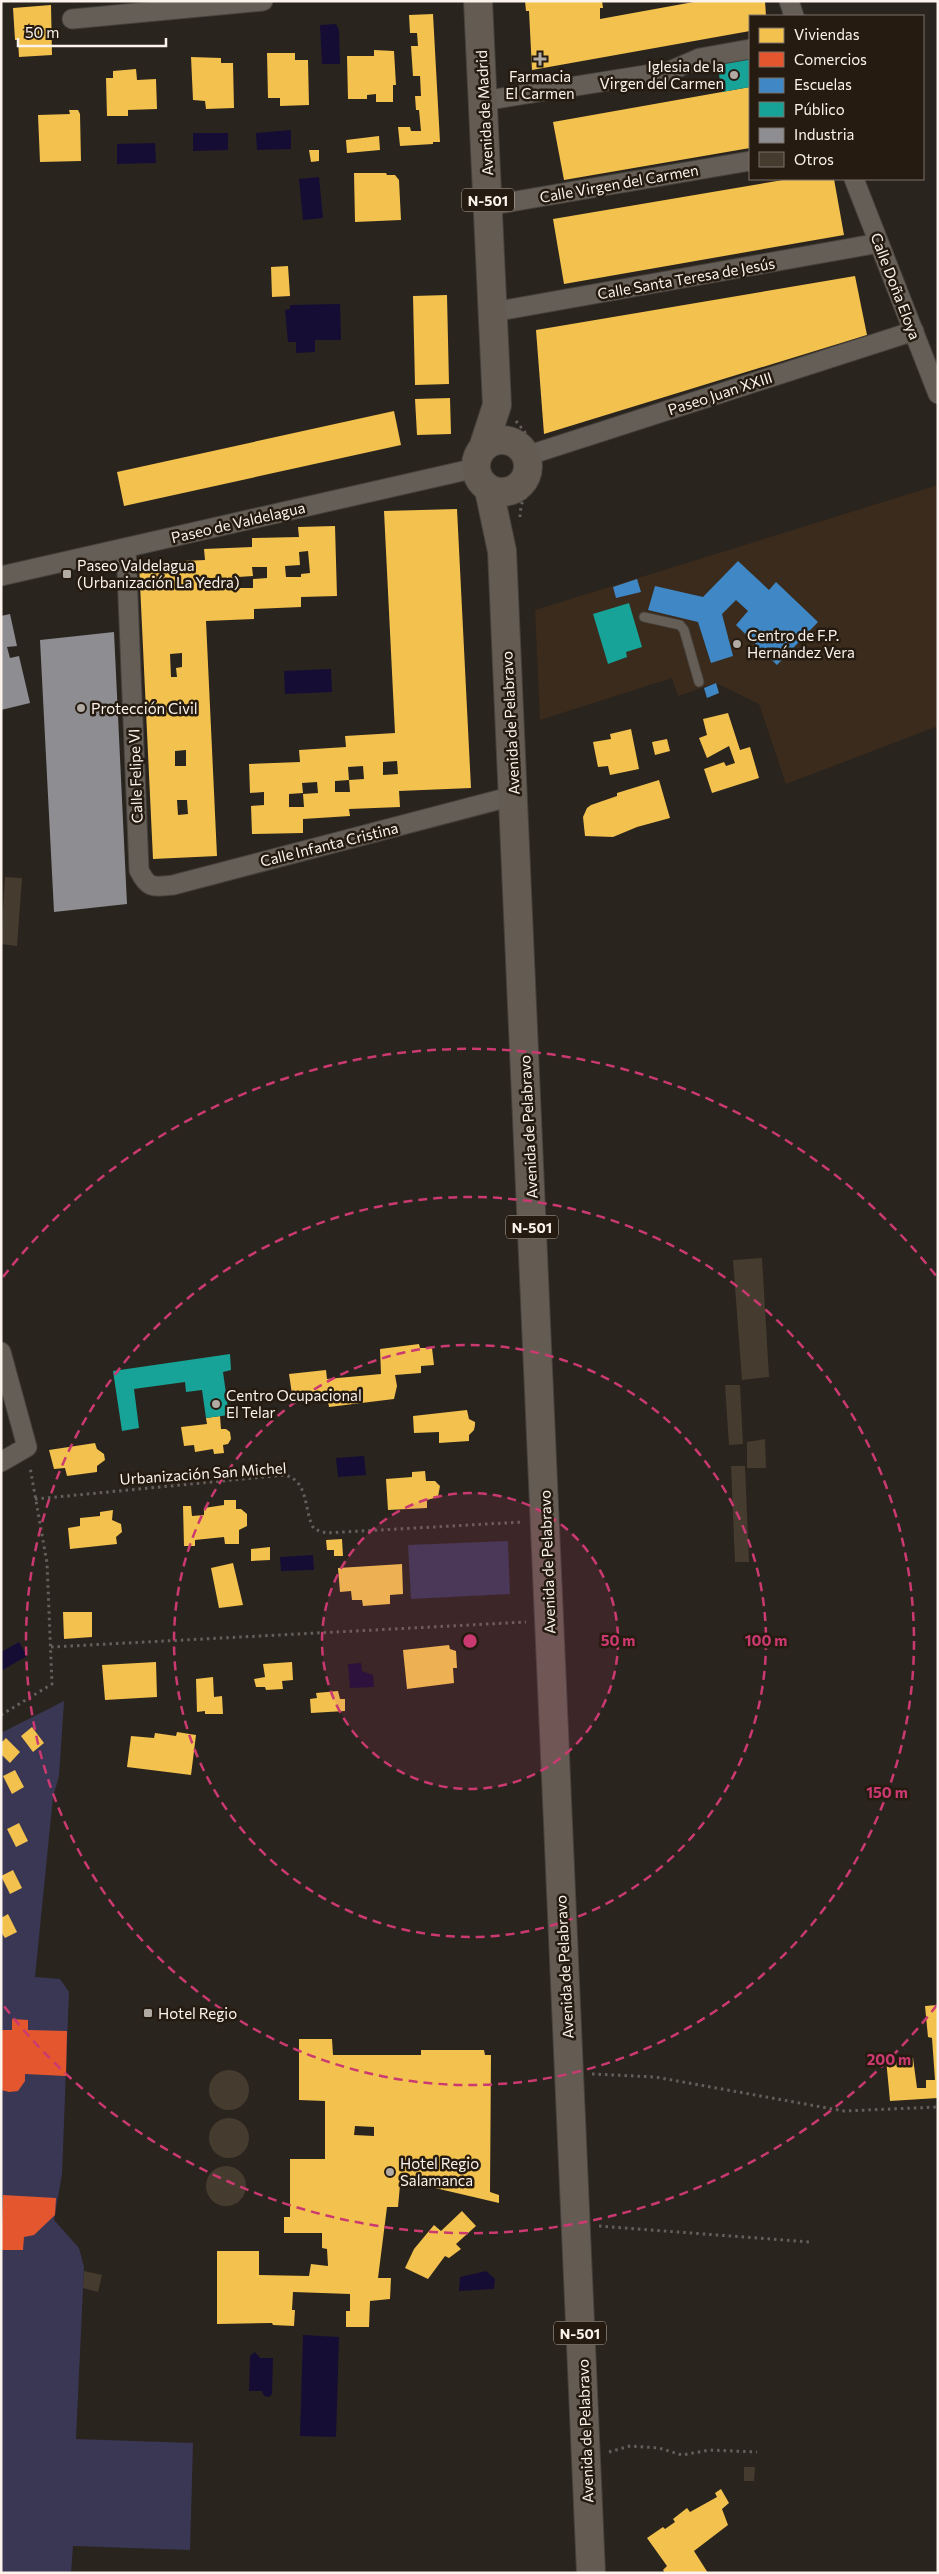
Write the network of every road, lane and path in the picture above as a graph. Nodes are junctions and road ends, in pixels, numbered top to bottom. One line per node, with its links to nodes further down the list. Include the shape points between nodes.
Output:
1 (263, 1): 4 (street)
2 (478, 1): 8 (highway, Avenida de Madrid / N-501)
3 (789, 1): 5 (street)
4 (200, 4): 6 (street)
5 (794, 15)
6 (72, 19)
7 (749, 49): 8 (street, via 700,58 670,71)
8 (483, 100): 11 (highway, Avenida de Madrid / N-501)
9 (749, 161): 11 (street, Calle Virgen del Carmen)
10 (854, 180): 12 (street, Calle Doña Eloya)
11 (487, 206): 13 (highway, Avenida de Madrid / N-501)
12 (879, 243): 13 (street, Calle Santa Teresa de Jesús); 14 (street, Calle Doña Eloya)
13 (493, 312): 17 (highway, Avenida de Madrid / N-501)
14 (914, 331): 15 (street, Calle Doña Eloya); 18 (street, Paseo Juan XXIII)
15 (930, 353): 16 (street, Calle Doña Eloya)
16 (938, 394)
17 (497, 405): 18 (highway, Avenida de Madrid / N-501); 19 (highway, Avenida de Madrid / N-501)
18 (521, 450): 19 (highway, via 498,440); 19 (highway, N-501, via 527,476 522,484)
19 (490, 474): 20 (street, Paseo de Valdelagua); 24 (highway, Avenida de Pelabravo / N-501, via 502,551)
20 (126, 548): 21 (street, Paseo de Valdelagua); 25 (street, Calle Felipe VI, via 139,870)
21 (1, 576)
22 (644, 617): 23 (lane, via 680,625)
23 (699, 682)
24 (513, 796): 25 (street, Calle Infanta Cristina, via 173,885 153,887); 30 (highway, Avenida de Pelabravo / N-501)
25 (145, 882)
26 (1, 1352): 27 (street)
27 (27, 1447): 28 (street); 29 (path)
28 (1, 1462)
29 (35, 1499): 30 (path, Urbanización San Michel, via 285,1475 294,1478 303,1489 308,1519 314,1529 326,1533); 32 (path, via 47,1563)
30 (545, 1520): 31 (highway, Avenida de Pelabravo / N-501)
31 (549, 1621): 32 (path); 34 (highway, Avenida de Pelabravo / N-501)
32 (51, 1647): 33 (path, via 52,1684)
33 (1, 1715)
34 (569, 2075): 35 (path, via 655,2077 844,2111); 36 (highway, Avenida de Pelabravo / N-501)
35 (938, 2106)
36 (576, 2224): 37 (path); 39 (highway, Avenida de Pelabravo / N-501)
37 (809, 2242)
38 (757, 2452): 39 (path, via 710,2450 682,2455 659,2448 630,2446 600,2455)
39 (586, 2455): 40 (highway, Avenida de Pelabravo / N-501)
40 (591, 2573)

